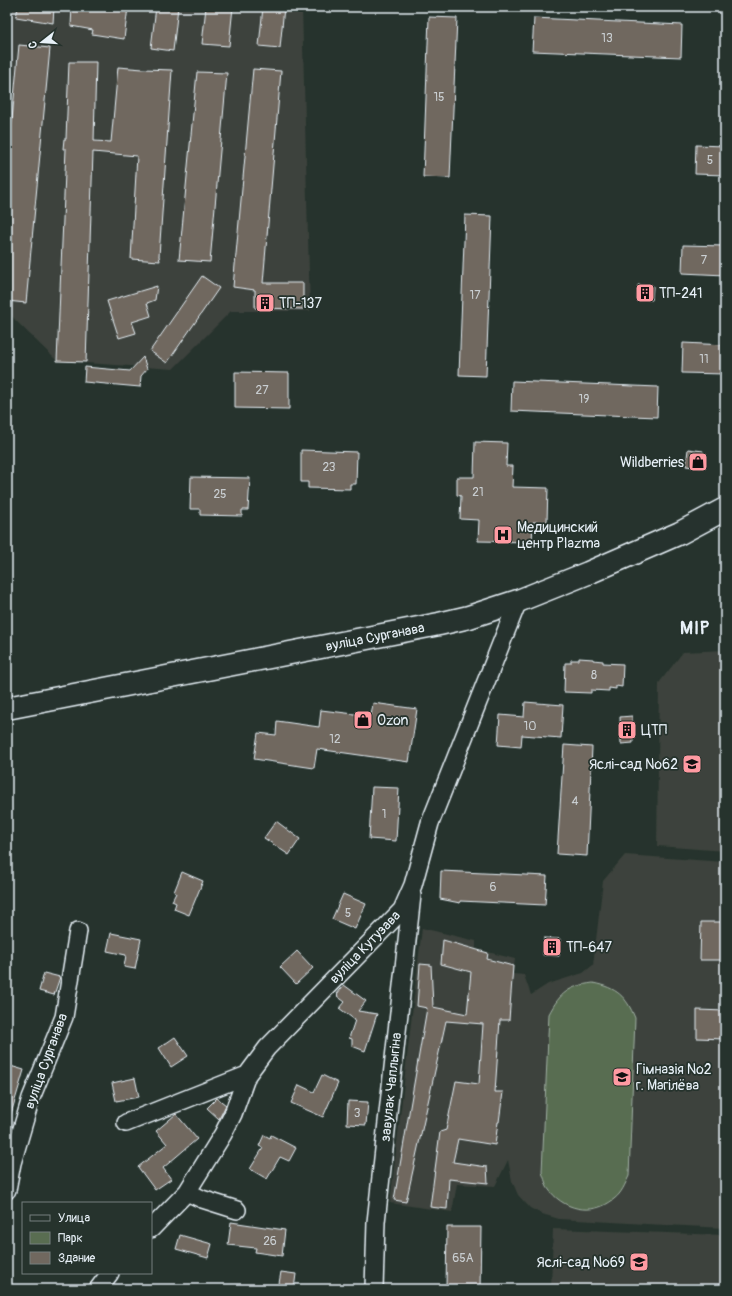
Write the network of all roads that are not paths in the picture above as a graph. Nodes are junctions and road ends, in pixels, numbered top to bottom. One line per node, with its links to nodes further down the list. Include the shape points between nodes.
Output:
1 (725, 509): 2 (main road, вуліца Сурганава, via 680,533)
2 (518, 601): 3 (main road, вуліца Сурганава, via 439,624); 4 (street, вуліца Кутузава, via 430,823)
3 (7, 708)
4 (412, 885): 6 (street, вуліца Кутузава, via 402,910 267,1048); 14 (street, завулак Чаплыгіна, via 376,1222)
5 (78, 931): 8 (street, вуліца Сурганава, via 64,1017 31,1098)
6 (247, 1075): 7 (street); 9 (street, вуліца Кутузава, via 223,1134)
7 (126, 1123)
8 (7, 1190)
9 (187, 1192): 10 (street); 11 (street, вуліца Кутузава)
10 (237, 1210)
11 (152, 1228)
12 (109, 1274): 13 (street)
13 (98, 1289)
14 (374, 1289)

